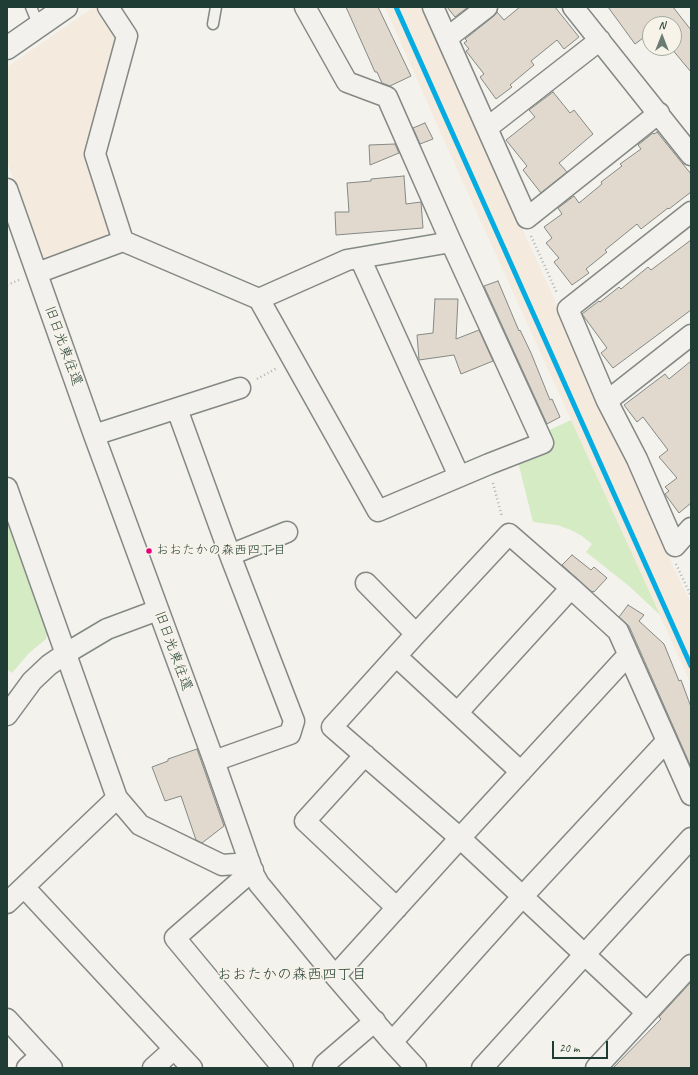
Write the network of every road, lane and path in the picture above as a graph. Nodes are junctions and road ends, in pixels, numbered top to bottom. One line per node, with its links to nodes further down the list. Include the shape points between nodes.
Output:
1 (66, 7): 8 (street)
2 (108, 7): 19 (street, via 127,36 95,154)
3 (216, 7): 9 (lane)
4 (305, 7): 20 (street, via 347,82 387,97)
5 (433, 7): 10 (street)
6 (487, 7): 10 (street)
7 (574, 7): 11 (street)
8 (35, 16): 12 (street)
9 (213, 24)
10 (447, 38): 14 (street)
11 (600, 40): 13 (street); 14 (street)
12 (7, 48)
13 (659, 113): 15 (street); 18 (street)
14 (487, 128): 18 (street)
15 (691, 155)
16 (7, 189): 22 (street, 旧日光東往還)
17 (691, 212): 24 (street)
18 (527, 218): 24 (path, via 530,233 560,299)
19 (122, 241): 22 (street); 23 (street)
20 (451, 242): 21 (street); 31 (street, via 543,443)
21 (360, 258): 23 (street, via 346,260); 32 (street)
22 (37, 273): 30 (street, 旧日光東往還)
23 (259, 299): 26 (street)
24 (568, 309): 28 (street)
25 (691, 335): 28 (street)
26 (293, 359): 27 (path); 32 (street, via 378,511)
27 (240, 388): 29 (street)
28 (607, 401): 37 (street, via 637,460)
29 (177, 409): 30 (street); 38 (street)
30 (94, 435): 42 (street, 旧日光東往還)
31 (489, 464): 32 (street); 36 (path, via 504,525)
32 (459, 476)
33 (7, 488): 44 (street)
34 (691, 528): 37 (street)
35 (287, 532): 38 (street)
36 (509, 534): 40 (street); 43 (street)
37 (675, 546): 41 (path, via 674,560)
38 (230, 555): 51 (street, via 294,721 290,734)
39 (366, 584): 43 (street)
40 (571, 588): 45 (street, via 618,631); 47 (street)
41 (691, 596)
42 (158, 610): 44 (street, via 107,629); 51 (street, 旧日光東往還)
43 (416, 634): 46 (street)
44 (65, 654): 48 (street, via 32,681); 54 (street)
45 (628, 655): 49 (street); 52 (street)
46 (396, 656): 47 (street); 50 (street, via 332,727)
47 (458, 712): 52 (street)
48 (7, 715)
49 (668, 744): 53 (street); 59 (street, via 662,746)
50 (365, 755): 55 (street); 61 (street, via 305,821)
51 (214, 761): 57 (street, 旧日光東往還)
52 (521, 772): 55 (street)
53 (691, 795)
54 (118, 798): 57 (street, via 140,824 222,865); 58 (street)
55 (460, 838): 59 (street); 61 (street)
56 (691, 838): 62 (street)
57 (251, 866): 64 (street, 旧日光東往還, via 259,884); 73 (street, via 175,938)
58 (24, 887): 60 (street); 69 (street)
59 (522, 897): 62 (street); 68 (street)
60 (7, 903)
61 (397, 908): 64 (street)
62 (584, 954): 65 (street); 76 (street)
63 (691, 965): 65 (street)
64 (335, 976): 67 (street, 旧日光東往還)
65 (646, 1012): 77 (street)
66 (7, 1019): 70 (street)
67 (375, 1022): 68 (street, 旧日光東往還); 74 (street)
68 (392, 1042): 75 (street, 旧日光東往還)
69 (174, 1049): 71 (street); 72 (street)
70 (40, 1064)
71 (152, 1068)
72 (192, 1068)
73 (282, 1068)
74 (323, 1068)
75 (416, 1068)
76 (482, 1068)
77 (596, 1068)

